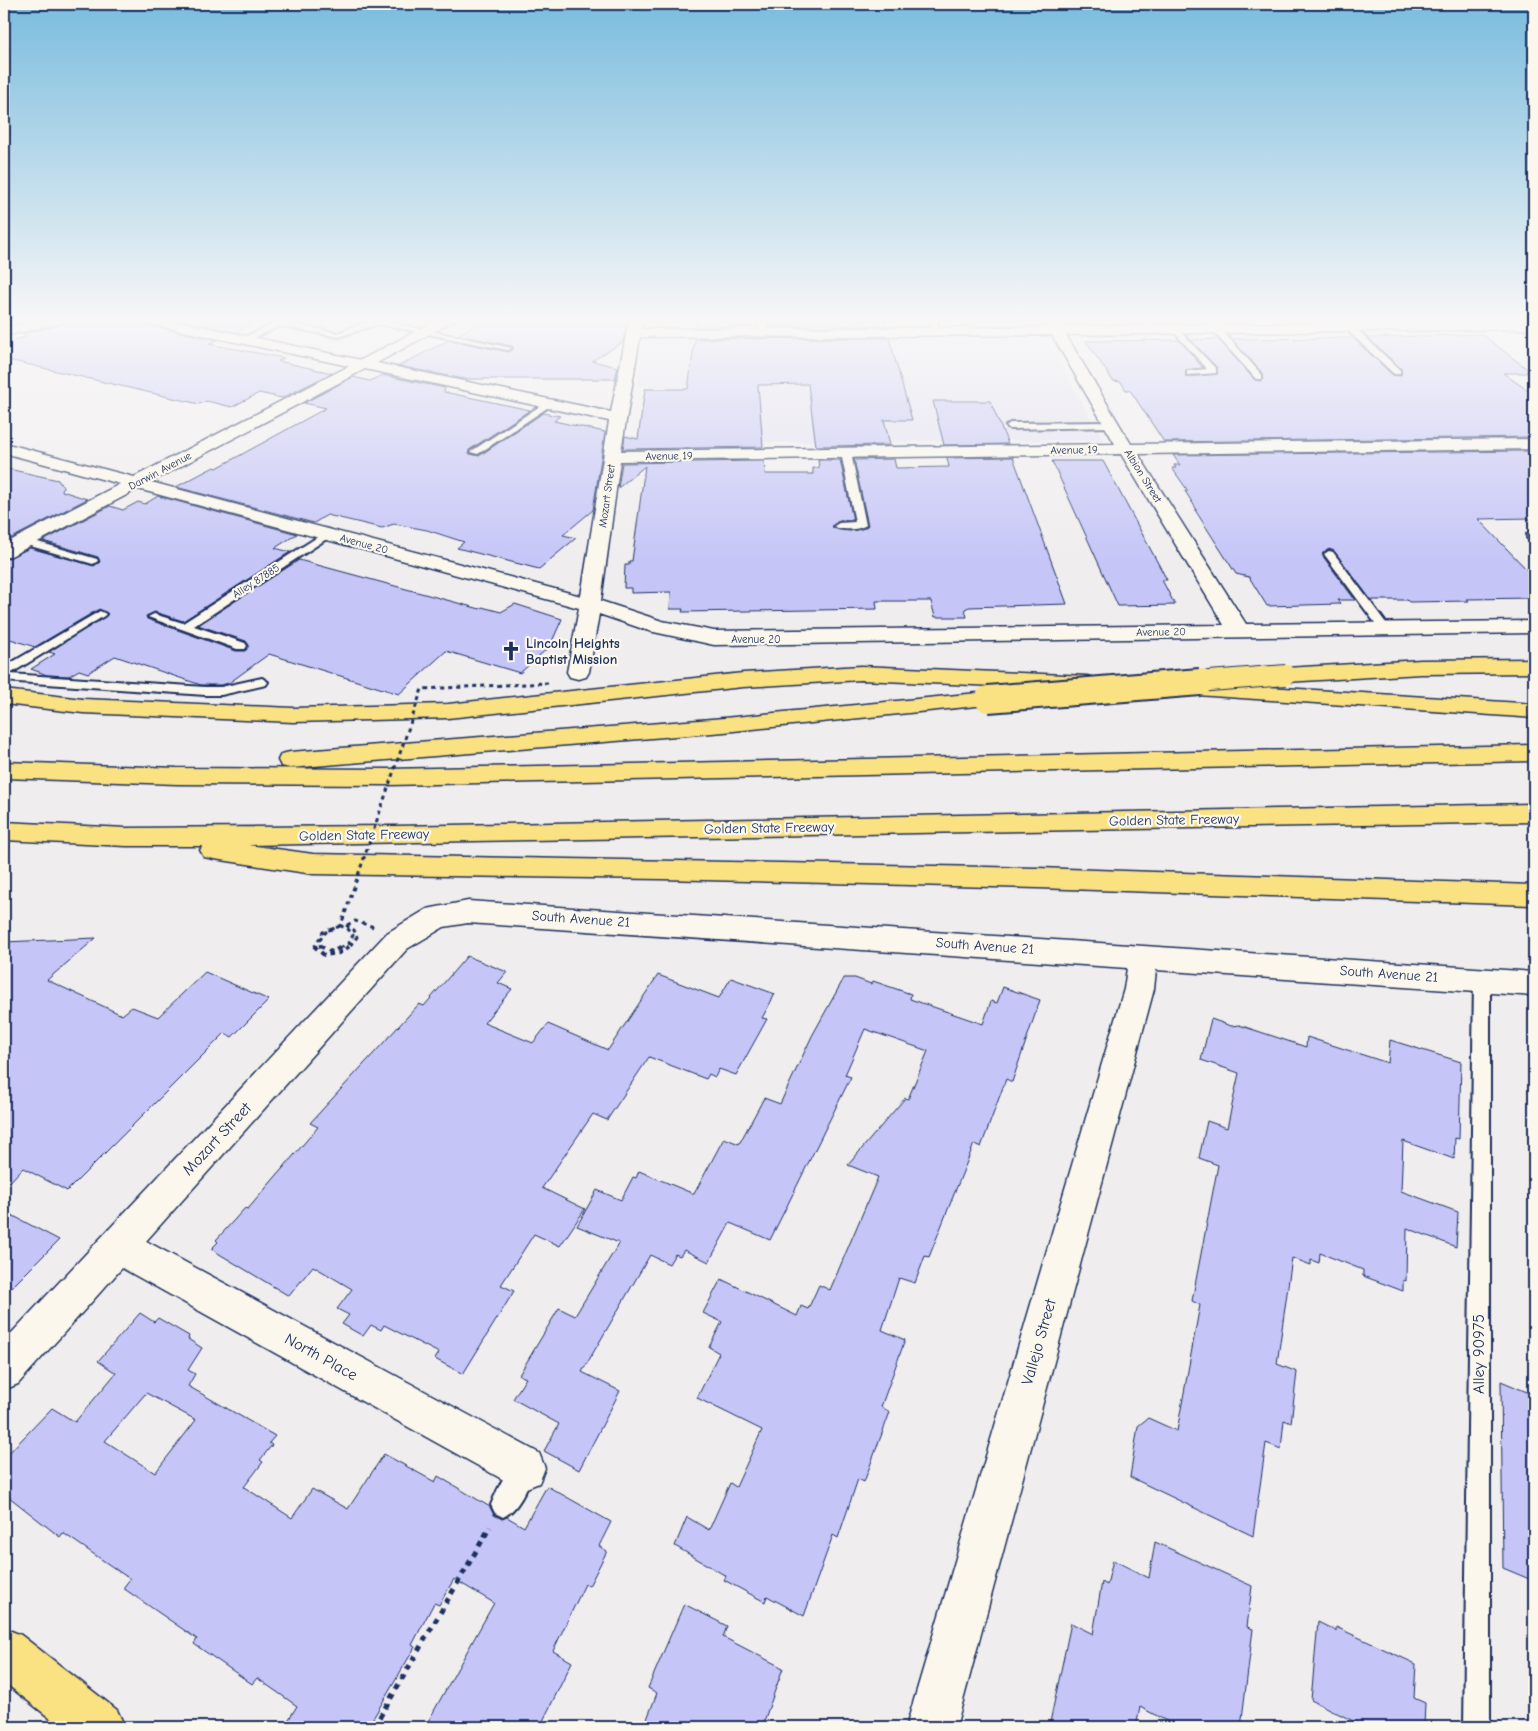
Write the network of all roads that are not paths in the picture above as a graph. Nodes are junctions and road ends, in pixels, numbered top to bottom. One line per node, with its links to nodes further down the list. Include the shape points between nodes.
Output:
1 (294, 401): 15 (street, Darwin Avenue)
2 (534, 401): 5 (street)
3 (621, 401): 6 (street, Mozart Street)
4 (1097, 401): 7 (street, Albion Street)
5 (549, 404): 6 (street); 12 (lane)
6 (618, 418): 14 (street, Mozart Street)
7 (1111, 425): 8 (lane); 11 (street, Albion Street)
8 (1010, 426)
9 (1534, 444): 11 (street, Avenue 19)
10 (4, 448): 15 (street, Avenue 20)
11 (1126, 449): 13 (street, Avenue 19); 27 (street, Albion Street)
12 (475, 452)
13 (846, 453): 14 (street, Avenue 19); 16 (lane, via 861,526)
14 (613, 456): 21 (street, Mozart Street)
15 (137, 483): 17 (street, Avenue 20); 18 (street, Darwin Avenue)
16 (838, 526)
17 (327, 534): 21 (street, Avenue 20); 24 (lane, Alley 87885)
18 (11, 546): 20 (lane)
19 (1329, 554): 26 (lane)
20 (92, 561)
21 (591, 605): 27 (street, Avenue 20, via 685,633 722,638); 31 (street, Mozart Street)
22 (100, 614): 30 (lane)
23 (154, 617): 24 (lane)
24 (185, 627): 28 (lane)
25 (1534, 627): 26 (street, Avenue 20)
26 (1385, 629): 27 (street, Avenue 20)
27 (1239, 631)
28 (240, 646)
29 (1534, 666): 38 (main road, bridge, via 1422,667 1286,675 988,699 724,725 284,761)
30 (4, 672)
31 (578, 672)
32 (4, 676): 33 (lane, via 205,691)
33 (262, 682)
34 (4, 697): 35 (main road, via 83,706 293,715 438,711 743,680 861,673 990,677)
35 (1534, 710)
36 (1534, 753): 38 (main road, via 399,777)
37 (4, 770): 38 (main road)
38 (177, 776)
39 (1534, 813): 41 (main road, Golden State Freeway, via 396,835)
40 (4, 831): 41 (main road, Golden State Freeway)
41 (126, 837): 42 (main road, via 313,864 701,870)
42 (1534, 896)
43 (437, 917): 44 (street, South Avenue 21, via 468,912); 47 (street, Mozart Street, via 396,942)
44 (1143, 956): 45 (street, South Avenue 21); 53 (street, Vallejo Street, via 1139,989)
45 (1482, 980): 46 (street, South Avenue 21); 54 (lane, Alley 90975)
46 (1534, 984)
47 (118, 1246): 48 (street, Mozart Street); 49 (street, North Place)
48 (4, 1370)
49 (524, 1468): 50 (lane)
50 (503, 1505)
51 (4, 1652): 52 (main road)
52 (100, 1727)
53 (931, 1727)
54 (1477, 1727)

